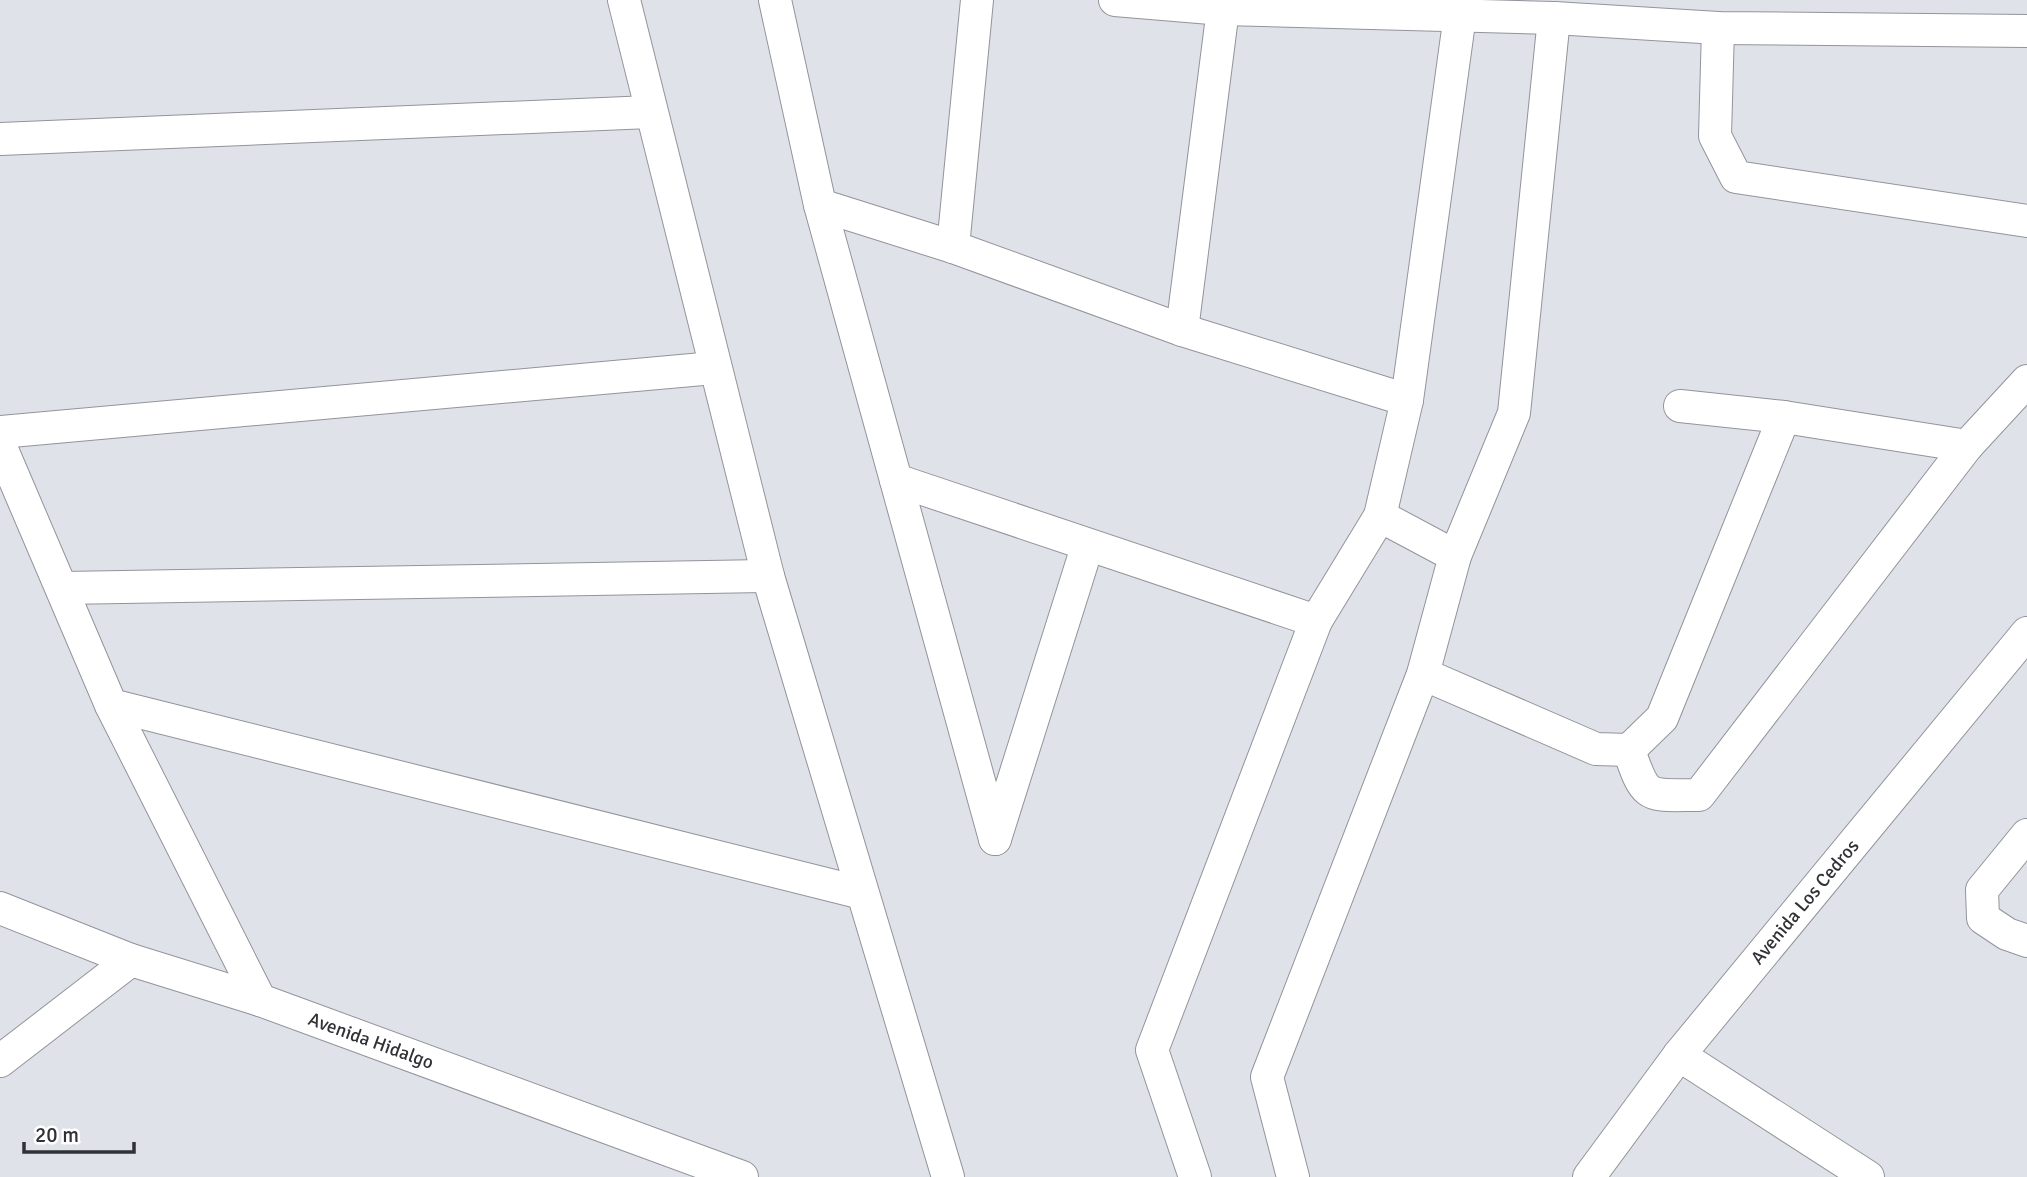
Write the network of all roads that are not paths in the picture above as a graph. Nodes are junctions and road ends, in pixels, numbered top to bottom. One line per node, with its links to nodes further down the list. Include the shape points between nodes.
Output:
1 (624, 0): 10 (street)
2 (775, 0): 12 (street)
3 (977, 0): 14 (street)
4 (1115, 0): 5 (street)
5 (1223, 9): 6 (street); 15 (street)
6 (1460, 15): 7 (street); 18 (street)
7 (1554, 18): 8 (street); 27 (street, via 1514,413)
8 (1718, 28): 9 (street); 13 (street, via 1715,136 1736,177)
9 (2027, 31)
10 (650, 112): 11 (street); 16 (street)
11 (0, 139)
12 (820, 205): 14 (street); 24 (street)
13 (2027, 221)
14 (953, 247): 15 (street)
15 (1182, 330): 18 (street)
16 (714, 368): 21 (street); 28 (street)
17 (2027, 381): 23 (street)
18 (1407, 400): 25 (street)
19 (1680, 406): 20 (street)
20 (1784, 417): 23 (street); 36 (street, via 1662,718)
21 (0, 432)
22 (0, 445): 29 (street)
23 (1968, 446): 36 (street, via 1699,795 1655,795 1640,785)
24 (896, 481): 26 (street); 34 (street)
25 (1380, 516): 27 (street); 30 (street)
26 (1087, 547): 30 (street); 35 (street)
27 (1455, 556): 32 (street)
28 (768, 576): 29 (street); 38 (street)
29 (63, 588): 33 (street)
30 (1316, 621): 47 (street, via 1152,1050)
31 (2027, 633): 43 (street, Avenida Los Cedros)
32 (1423, 674): 36 (street, via 1596,749); 48 (street, via 1267,1077)
33 (111, 705): 38 (street); 42 (street)
34 (966, 732): 35 (street, via 983,750 998,753); 35 (street, via 995,839)
35 (1024, 748)
36 (1629, 750)
37 (2027, 835): 40 (street, via 1982,890 1983,918)
38 (862, 893): 46 (street)
39 (0, 908): 41 (street, Avenida Hidalgo)
40 (2027, 941)
41 (131, 960): 42 (street, Avenida Hidalgo); 44 (street)
42 (260, 1000): 45 (street, Avenida Hidalgo)
43 (1679, 1055): 49 (street, Avenida Los Cedros); 50 (street)
44 (0, 1061)
45 (742, 1177)
46 (948, 1177)
47 (1195, 1177)
48 (1293, 1177)
49 (1589, 1177)
50 (1868, 1177)

